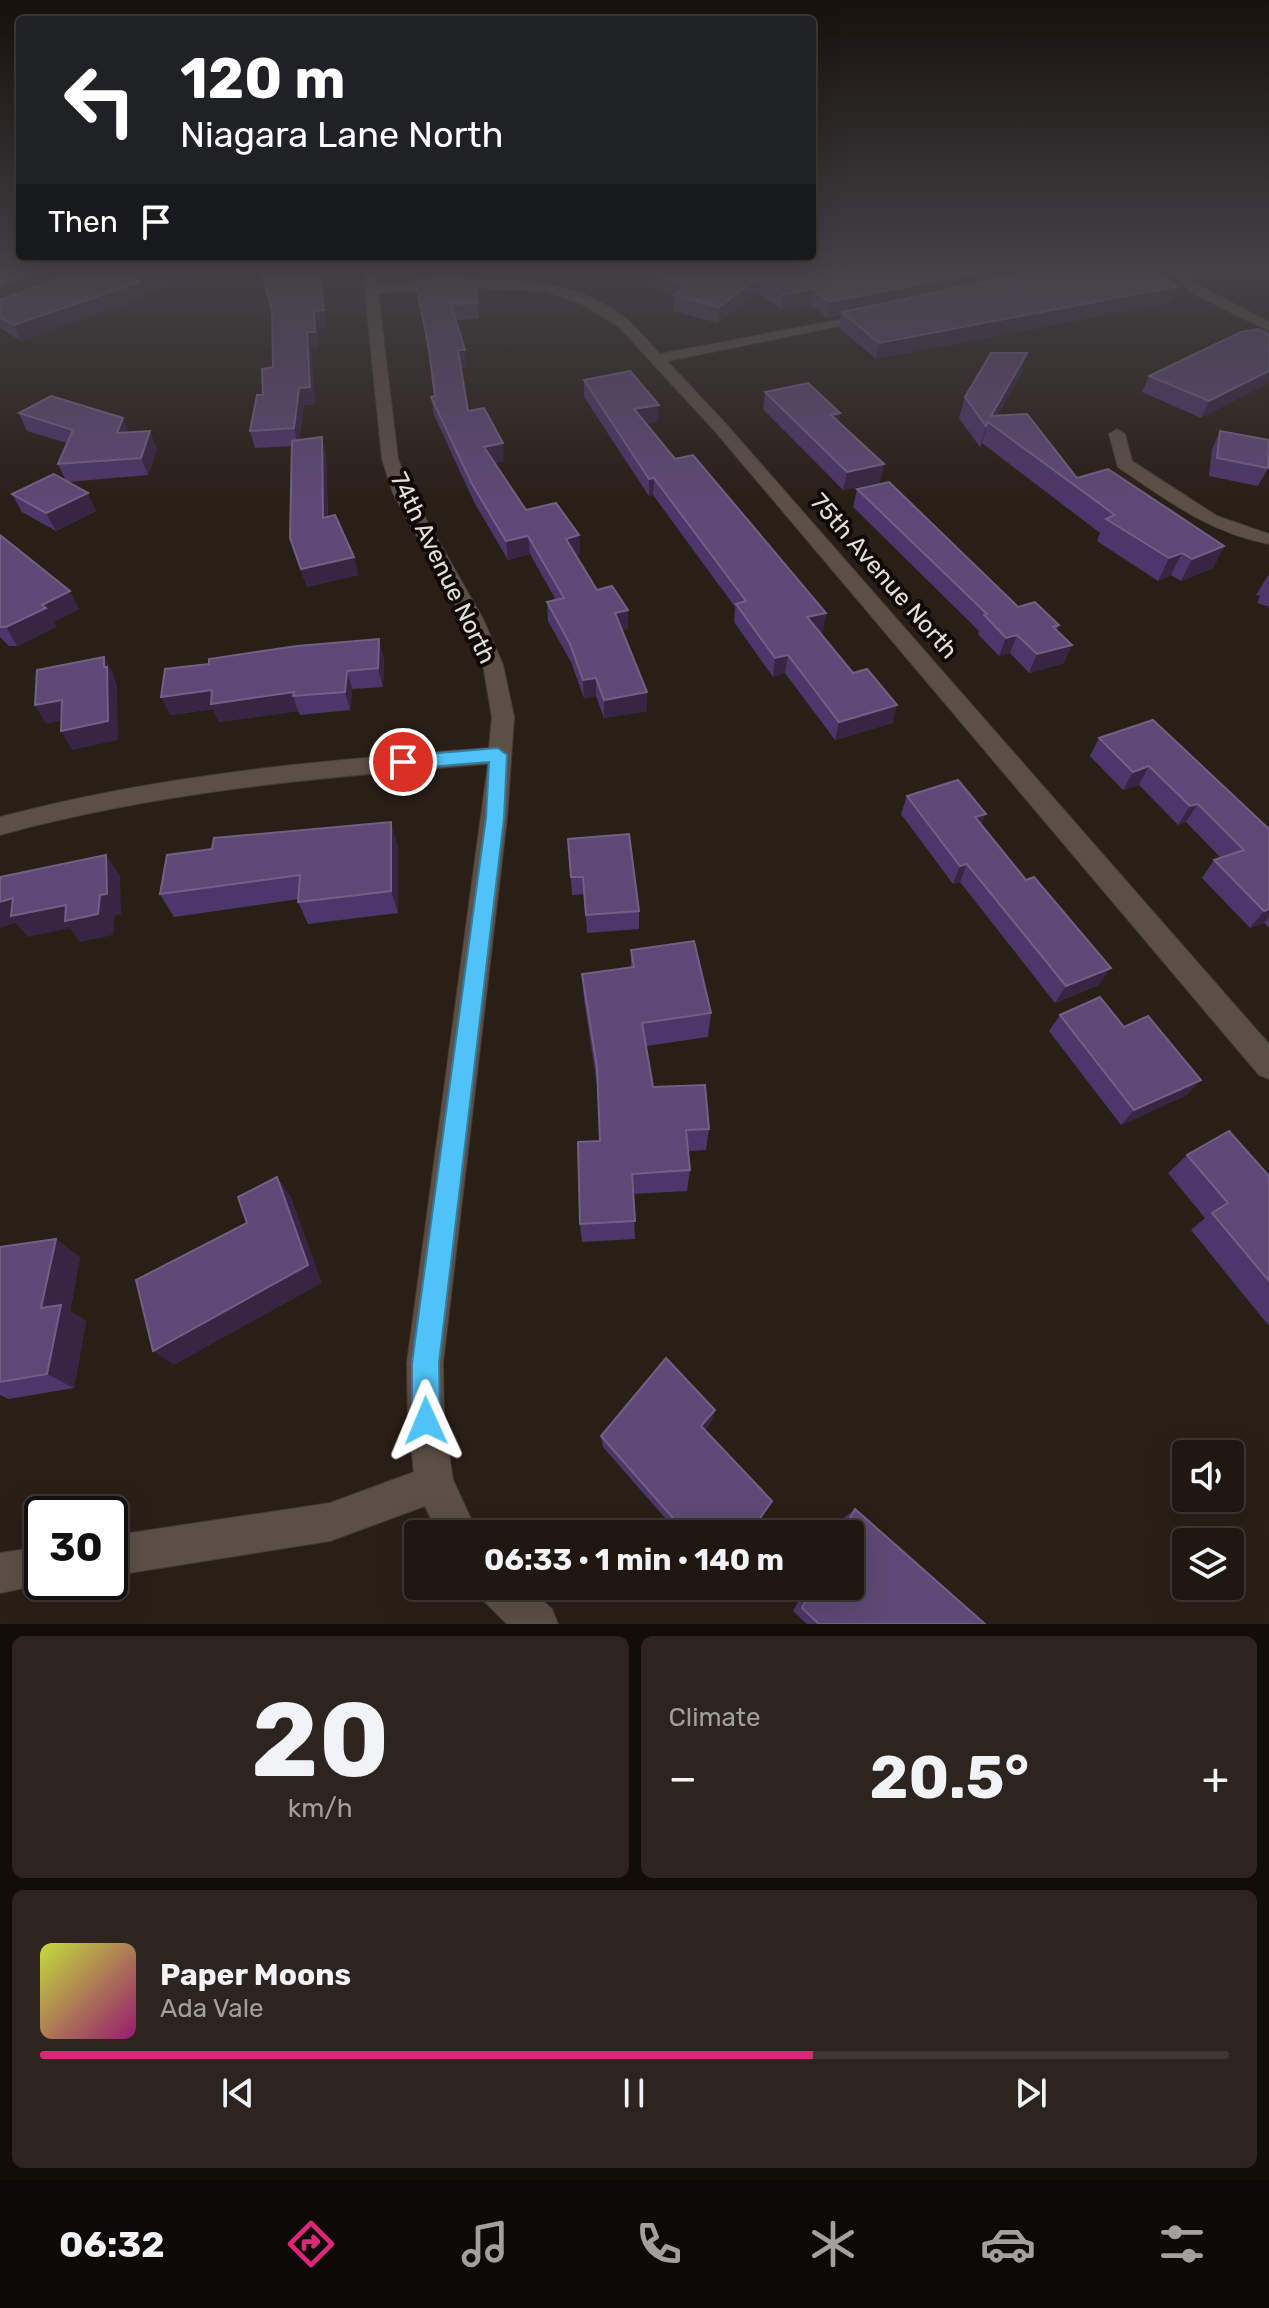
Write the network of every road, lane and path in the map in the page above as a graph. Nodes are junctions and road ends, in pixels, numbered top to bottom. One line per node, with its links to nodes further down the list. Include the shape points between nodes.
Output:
1 (377, 347): 7 (street, 74th Avenue North, via 390,459 402,493 493,665 503,717)
2 (644, 347): 4 (street, 75th Avenue North)
3 (718, 347): 4 (street)
4 (657, 359): 9 (street, 75th Avenue North)
5 (1117, 434): 6 (street, via 1124,463 1207,519)
6 (1269, 539)
7 (498, 755): 8 (street, via 238,775 100,798); 10 (street, 74th Avenue North, via 495,818 425,1363)
8 (0, 826)
9 (1269, 1065)
10 (434, 1483): 11 (street, 74th Avenue North); 12 (street, via 330,1522)
11 (451, 1520)
12 (128, 1553)
13 (24, 1570): 14 (street)
14 (0, 1573)
15 (512, 1600): 16 (street)
16 (537, 1624)

